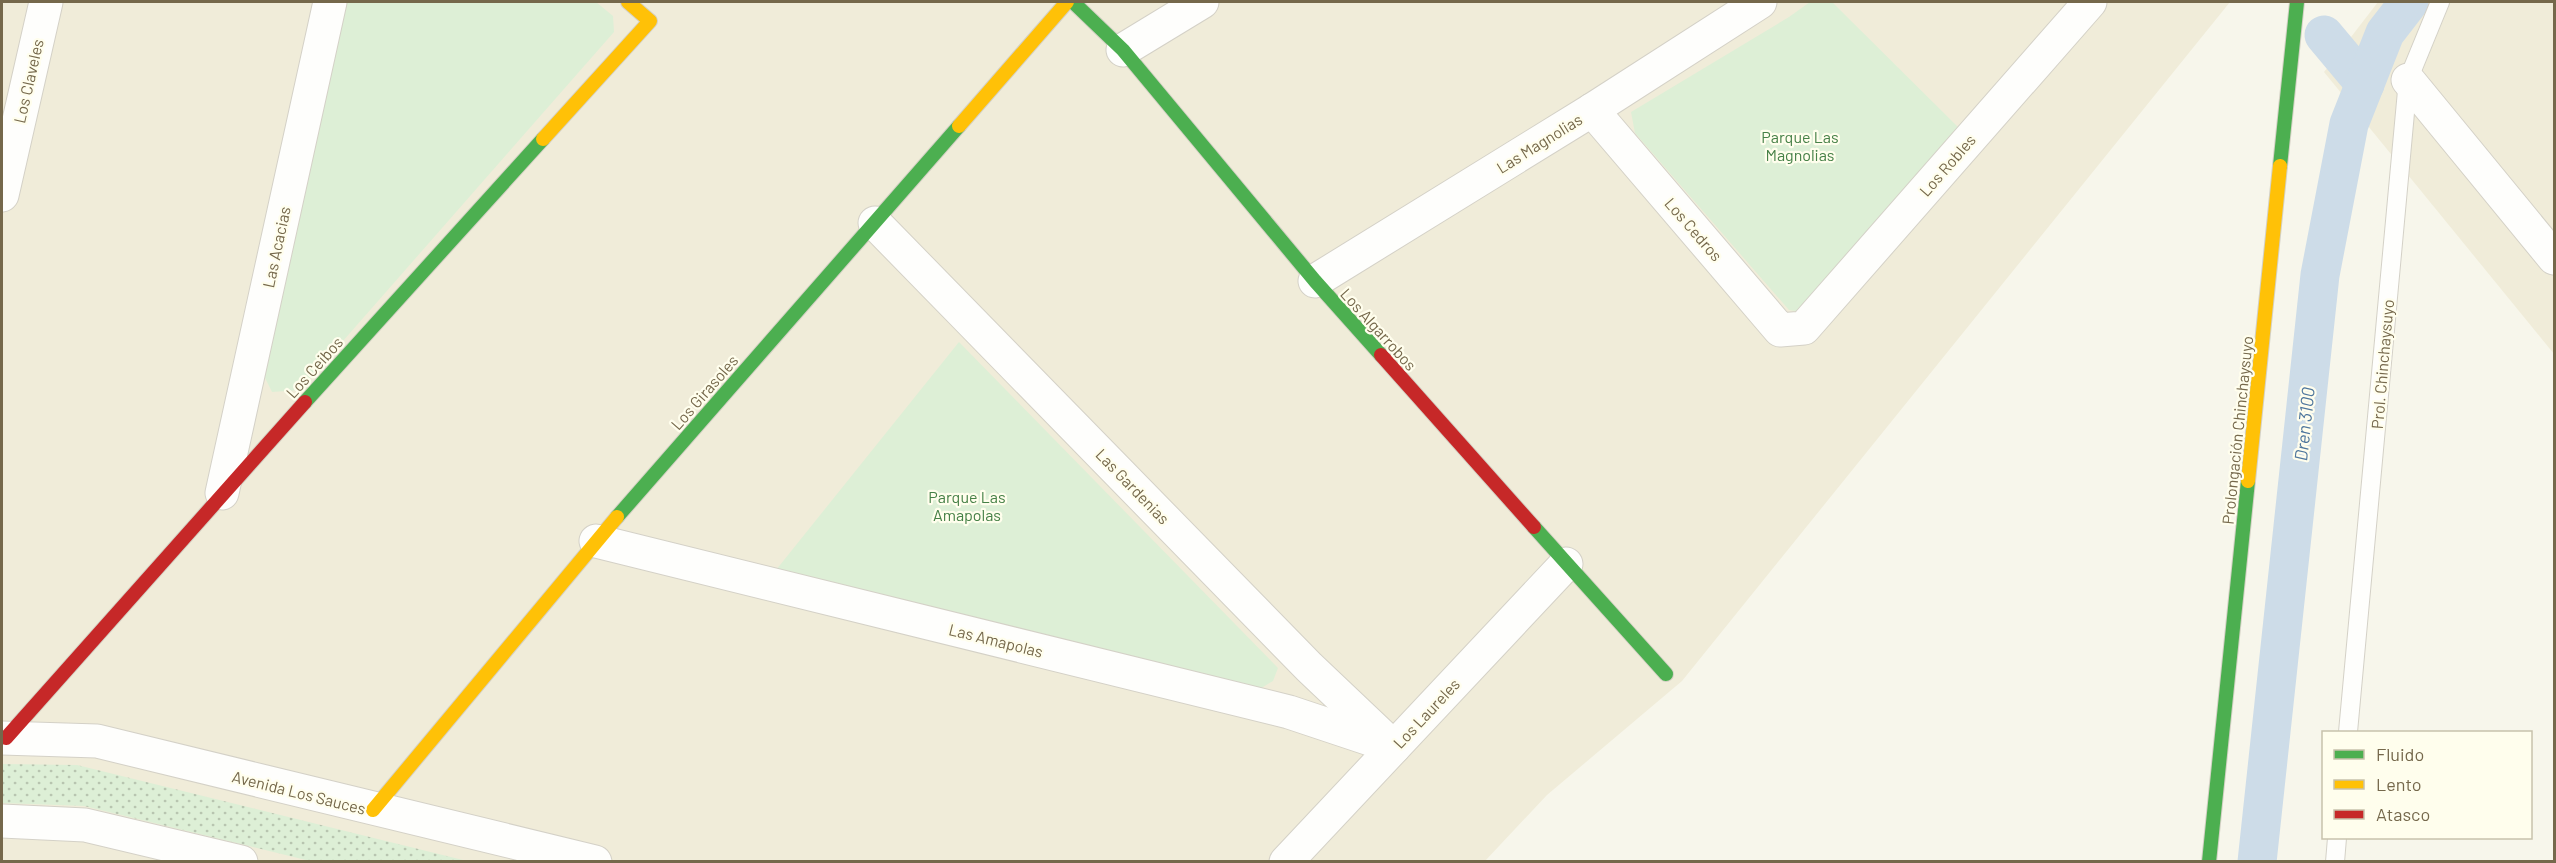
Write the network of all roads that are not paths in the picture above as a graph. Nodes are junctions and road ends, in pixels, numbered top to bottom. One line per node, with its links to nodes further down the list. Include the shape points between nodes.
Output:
1 (46, 2): 13 (street, Los Claveles)
2 (330, 2): 20 (street, Las Acacias)
3 (627, 2): 20 (street, Los Ceibos, via 650,21)
4 (1067, 2): 16 (street, Los Girasoles)
5 (1073, 2): 11 (street, Los Algarrobos)
6 (1202, 2): 11 (street)
7 (1760, 2): 14 (street, Las Magnolias)
8 (2297, 2): 33 (street, Prolongación Chinchaysuyo)
9 (2440, 2): 12 (lane, Prol. Chinchaysuyo)
10 (2078, 6): 19 (street, Los Robles)
11 (1123, 50): 18 (street, Los Algarrobos)
12 (2408, 80): 17 (street); 24 (lane, Prol. Chinchaysuyo)
13 (14, 82): 15 (street, Los Claveles)
14 (1592, 110): 18 (street, Las Magnolias); 19 (street, Los Cedros, via 1780,330)
15 (2, 195)
16 (875, 223): 21 (street, Los Girasoles); 26 (street, Las Gardenias, via 1309,667)
17 (2554, 258)
18 (1315, 281): 22 (street, Los Algarrobos)
19 (1804, 328)
20 (222, 493): 25 (street, Los Ceibos)
21 (596, 541): 26 (street, Las Amapolas, via 1289,712); 27 (street, Los Girasoles)
22 (1566, 564): 23 (street, Los Algarrobos); 26 (street, Los Laureles)
23 (1666, 674)
24 (2348, 731)
25 (4, 738): 27 (street, Avenida Los Sauces, via 97,741)
26 (1394, 747): 32 (street, Los Laureles)
27 (373, 810): 31 (street, Avenida Los Sauces)
28 (2, 821): 30 (street, via 85,825)
29 (2337, 839): 34 (lane)
30 (241, 861)
31 (595, 861)
32 (1286, 861)
33 (2209, 861)
34 (2335, 861)

